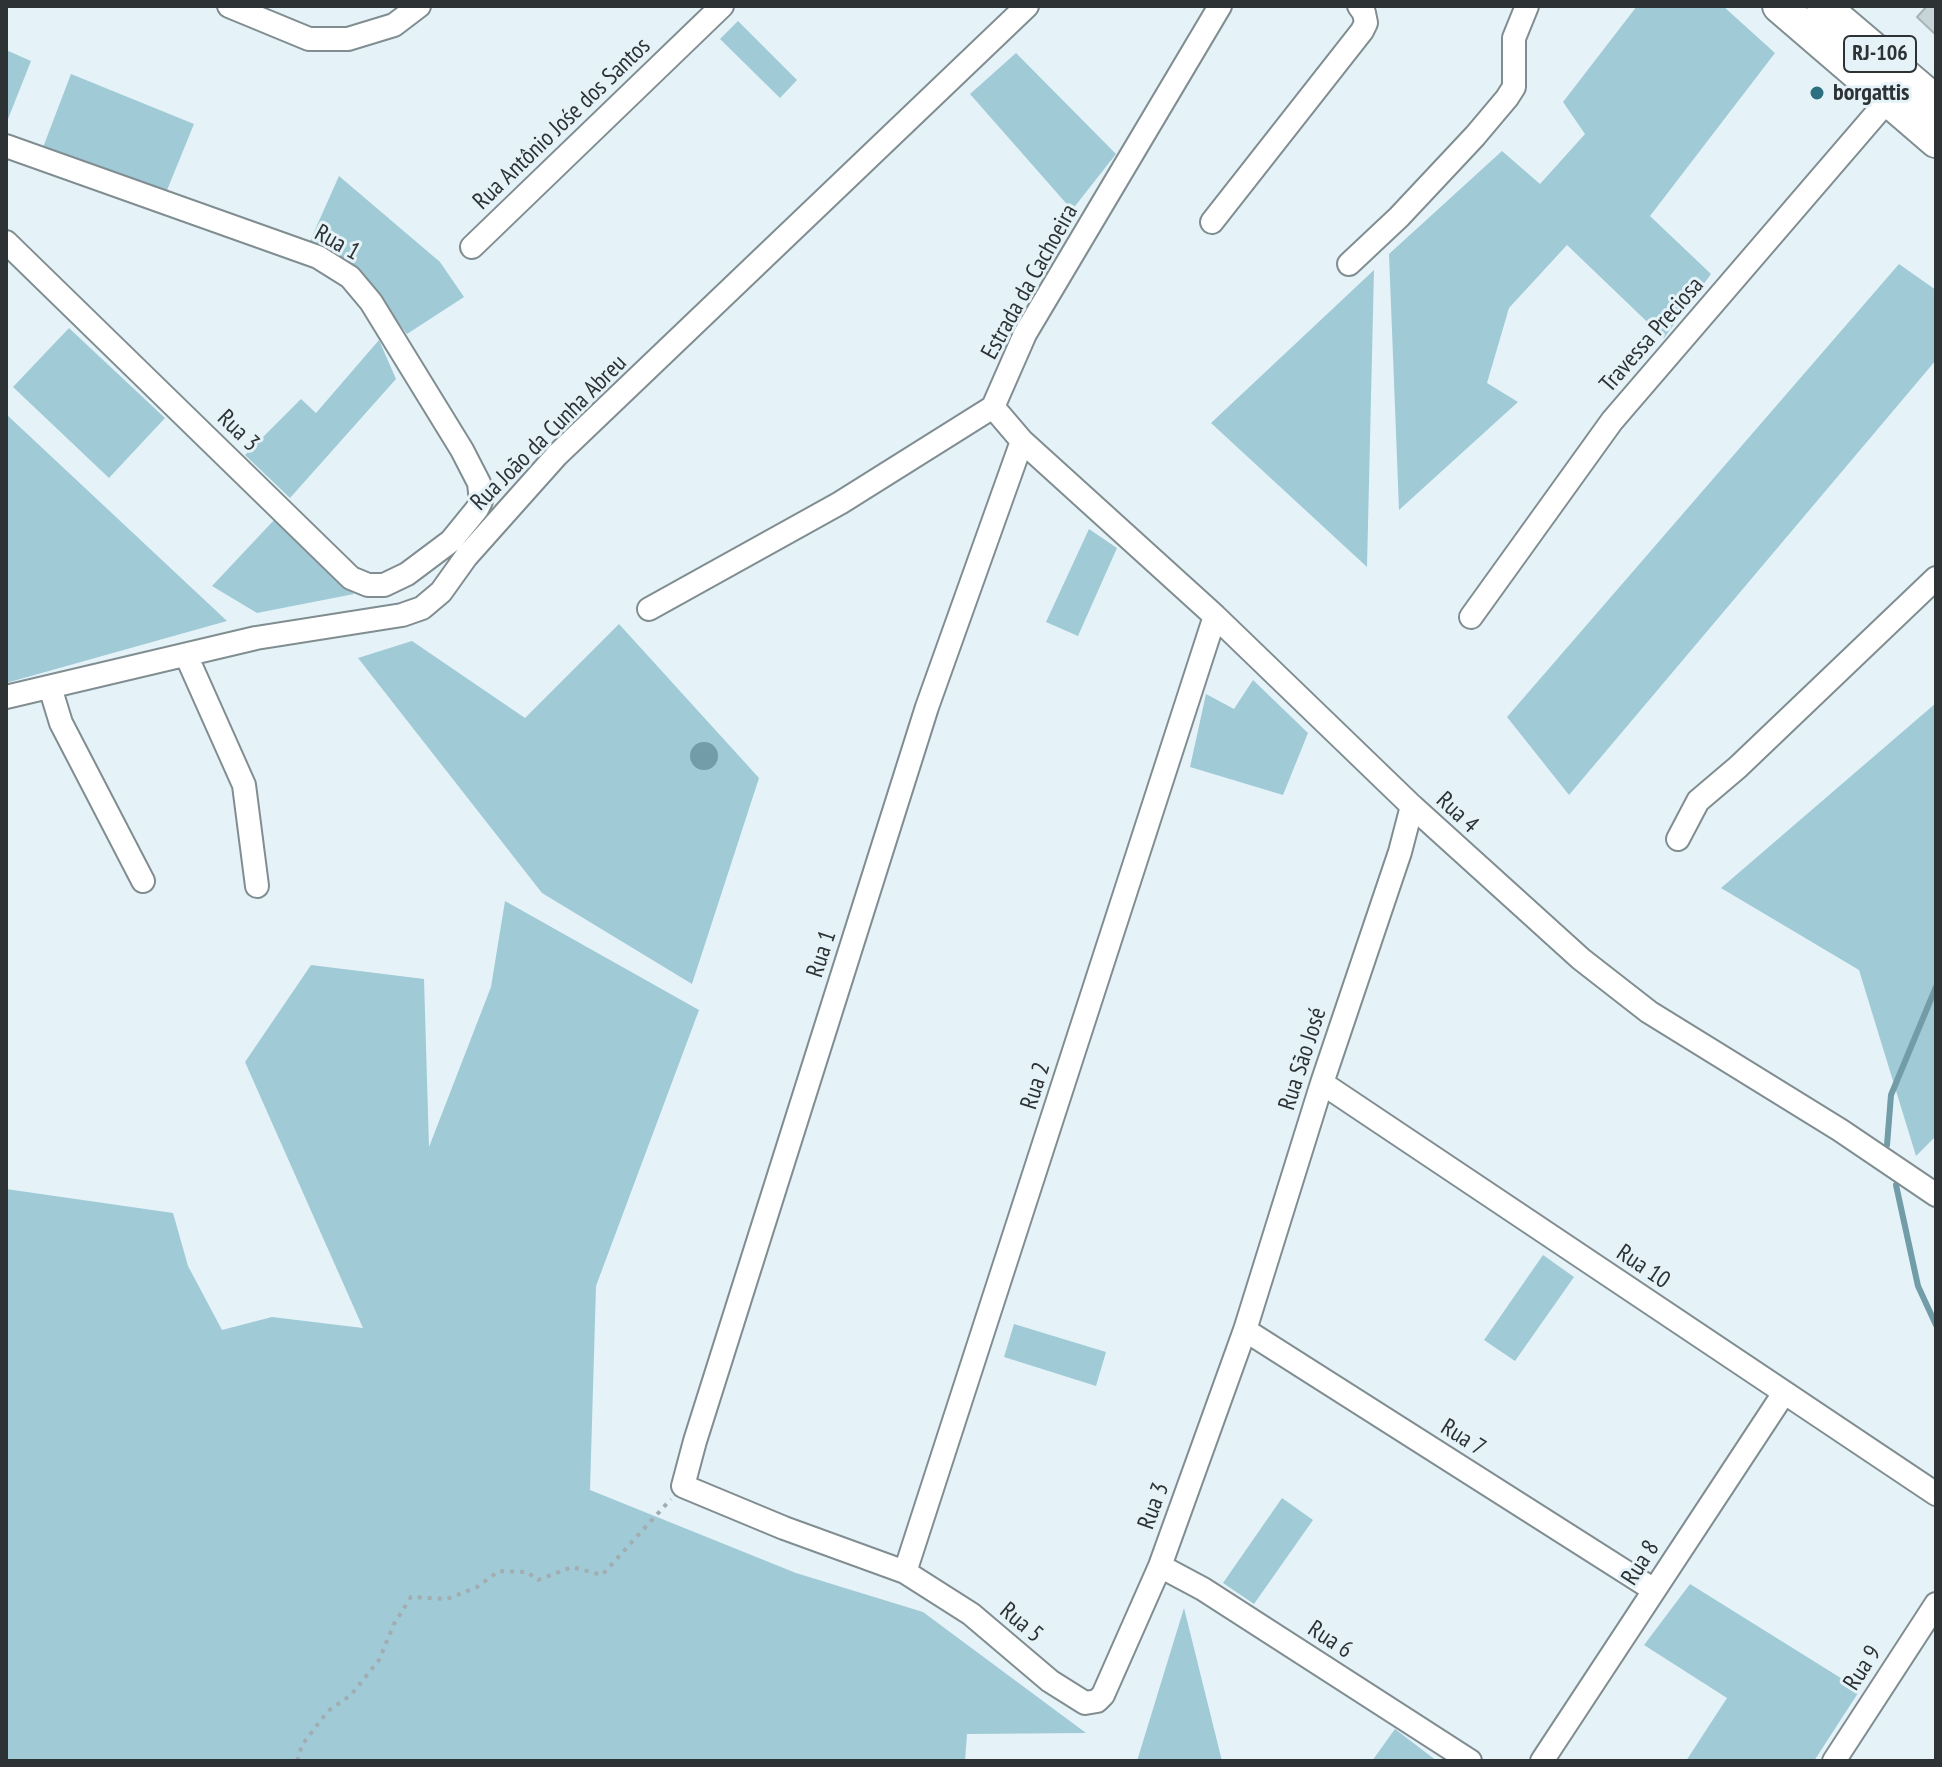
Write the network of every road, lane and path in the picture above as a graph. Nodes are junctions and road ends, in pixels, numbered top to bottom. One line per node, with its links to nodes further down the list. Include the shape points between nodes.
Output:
1 (229, 6): 2 (street, via 309,39 348,39 394,25)
2 (419, 6)
3 (722, 6): 16 (street, Rua Antônio Jośe dos Santos)
4 (1027, 6): 20 (street, Rua João da Cunha Abreu)
5 (1220, 6): 18 (street, Estrada da Cachoeira, via 1025,334)
6 (1359, 6): 14 (street, via 1366,23 1356,38)
7 (1527, 6): 17 (street, via 1514,38 1514,87 1507,98)
8 (1779, 6): 10 (highway, RJ-106)
9 (1823, 6): 11 (highway, RJ-106)
10 (1888, 100): 12 (highway, RJ-106); 24 (street, Travessa Preciosa, via 1612,421)
11 (1936, 102)
12 (1936, 141)
13 (6, 146): 20 (street, Rua 1, via 318,257 350,277 371,302 479,483 481,501)
14 (1212, 222)
15 (6, 242): 20 (street, Rua 3, via 351,578 384,585)
16 (472, 247)
17 (1349, 264)
18 (993, 407): 19 (street, Rua 4); 22 (street, via 840,503)
19 (1022, 441): 23 (street, Rua 4); 36 (street, Rua 1, via 927,707)
20 (458, 549): 25 (street, Rua João da Cunha Abreu, via 441,592 422,608)
21 (1936, 578): 29 (street, via 1698,801)
22 (649, 609)
23 (1215, 616): 28 (street, Rua 4); 39 (street, Rua 2)
24 (1471, 617)
25 (186, 655): 26 (street, Rua João da Cunha Abreu); 31 (street, via 244,785)
26 (50, 687): 27 (street, Rua João da Cunha Abreu); 30 (street, via 61,723)
27 (6, 697)
28 (1412, 806): 32 (street, Rua São José); 33 (street, Rua 4, via 1581,959 1649,1012)
29 (1678, 839)
30 (143, 881)
31 (257, 886)
32 (1322, 1083): 34 (street, Rua São José); 35 (street, Rua 10)
33 (1936, 1195)
34 (1245, 1330): 38 (street, Rua 3); 40 (street, Rua 7)
35 (1784, 1393): 37 (street, Rua 10); 40 (street, Rua 8)
36 (683, 1486): 39 (street); 43 (path, via 602,1575 572,1567 538,1580 527,1572 499,1571 447,1599 411,1597 379,1660 351,1695 328,1711 302,1745)
37 (1936, 1494)
38 (1160, 1566): 42 (street, Rua 3); 44 (street, Rua 6)
39 (905, 1572): 42 (street, Rua 5, via 971,1614 1069,1693 1090,1704)
40 (1654, 1590): 45 (street, Rua 8)
41 (1936, 1604): 46 (street, Rua 9)
42 (1103, 1695)
43 (297, 1761)
44 (1470, 1761)
45 (1542, 1761)
46 (1834, 1761)

